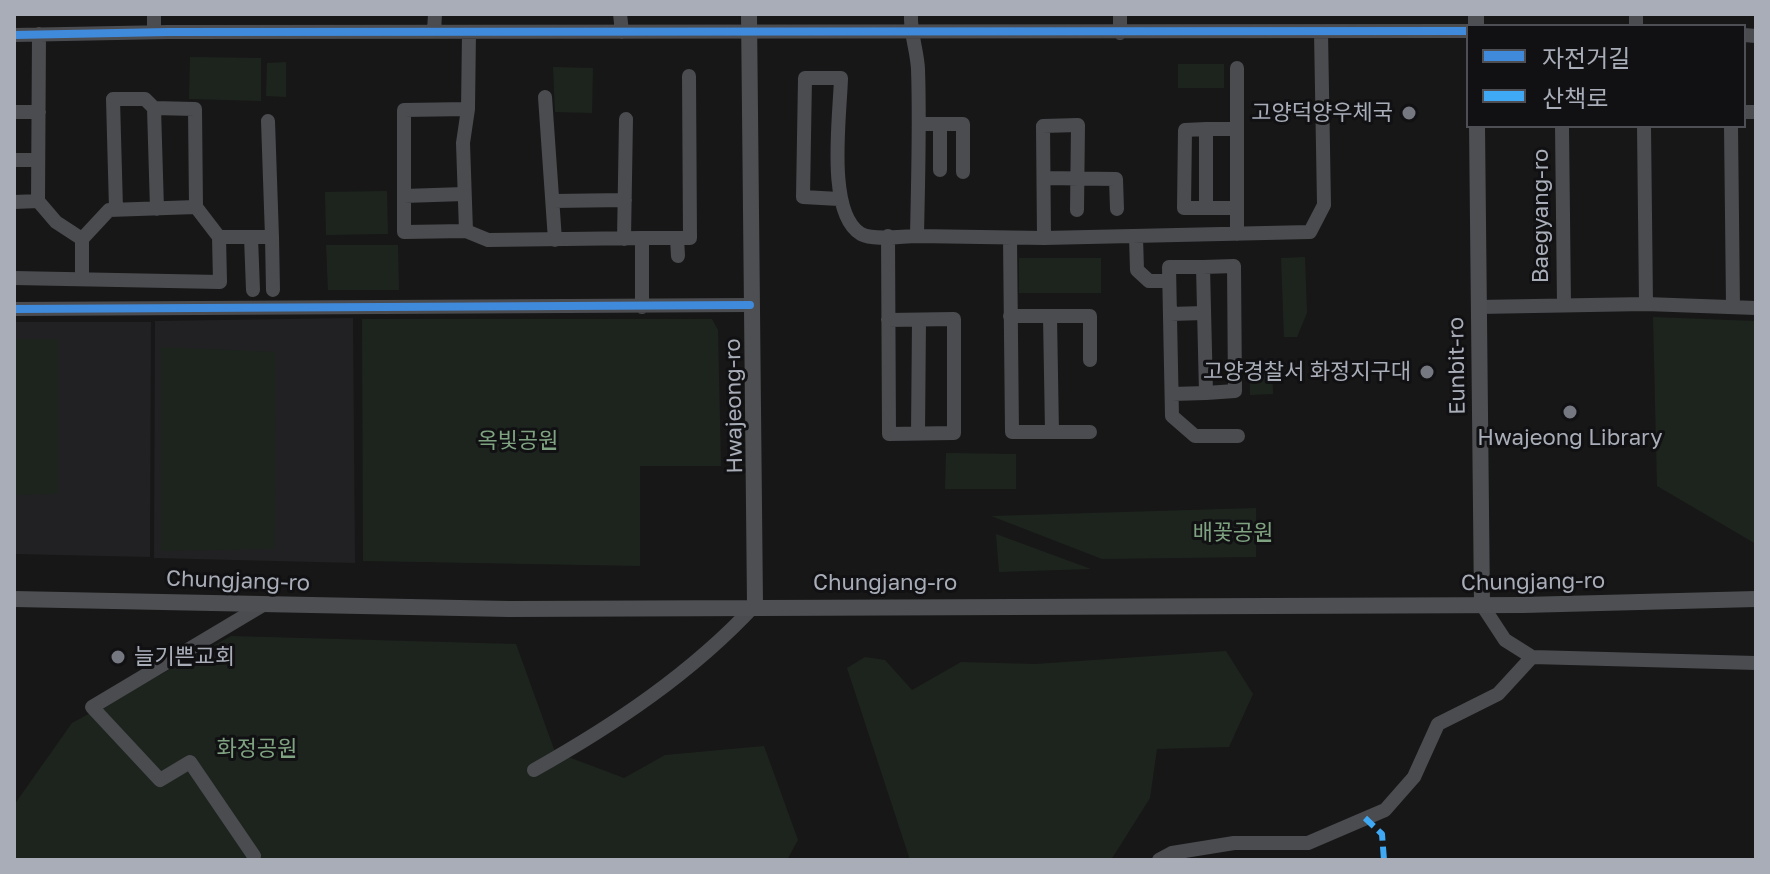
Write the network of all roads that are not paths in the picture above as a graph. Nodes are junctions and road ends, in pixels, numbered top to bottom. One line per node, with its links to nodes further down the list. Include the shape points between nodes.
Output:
1 (154, 14): 8 (street)
2 (435, 14): 9 (street)
3 (620, 14): 11 (street)
4 (749, 14): 12 (main road, Hwajeong-ro)
5 (911, 14): 13 (street)
6 (1120, 14): 15 (street)
7 (1466, 31): 14 (street)
8 (154, 32): 9 (street); 16 (street)
9 (434, 32): 10 (street)
10 (469, 32): 11 (street); 22 (street)
11 (622, 32): 12 (street)
12 (749, 32): 13 (street); 78 (main road, Hwajeong-ro)
13 (910, 32): 15 (street); 27 (street, via 917,55)
14 (1321, 32): 15 (street); 56 (street, via 1324,205 1310,232)
15 (1120, 33)
16 (39, 34): 17 (street); 24 (street)
17 (14, 35)
18 (1237, 68): 34 (street)
19 (689, 76): 64 (street, via 690,238)
20 (545, 97): 46 (street)
21 (154, 108): 48 (street, via 195,109); 51 (street, via 145,99 113,99); 52 (street)
22 (468, 109): 41 (street); 42 (street, via 404,110)
23 (14, 112): 24 (street)
24 (39, 112): 36 (street)
25 (626, 119): 44 (street)
26 (268, 121): 61 (street)
27 (920, 124): 28 (street); 58 (street)
28 (940, 124): 37 (street); 38 (street, via 963,124)
29 (1477, 128): 81 (main road, Eunbit-ro)
30 (1562, 128): 79 (street, Baegyang-ro)
31 (1644, 128): 77 (street)
32 (1731, 128): 82 (street)
33 (1206, 129): 34 (street); 49 (street); 49 (street, via 1185,130 1184,208)
34 (1237, 129): 50 (street)
35 (14, 160): 36 (street)
36 (38, 160): 45 (street)
37 (940, 170)
38 (963, 172)
39 (1044, 178): 40 (street); 40 (street, via 1043,126 1078,125); 66 (street)
40 (1078, 179): 53 (street, via 1116,179); 54 (street)
41 (464, 194): 42 (street); 55 (street)
42 (404, 196): 55 (street, via 404,232)
43 (839, 199): 43 (street, via 841,78 805,78 803,197); 57 (street, via 849,224 864,236)
44 (625, 200): 46 (street); 68 (street)
45 (38, 201): 47 (street); 67 (street, via 56,222)
46 (553, 201): 69 (street)
47 (14, 202)
48 (196, 207): 52 (street); 59 (street)
49 (1206, 208): 50 (street)
50 (1237, 208): 56 (street)
51 (116, 209): 52 (street); 67 (street)
52 (157, 209)
53 (1117, 209)
54 (1077, 210)
55 (466, 231): 69 (street, via 488,240)
56 (1237, 234): 62 (street)
57 (888, 236): 58 (street); 89 (street)
58 (917, 236): 65 (street)
59 (219, 237): 60 (street); 73 (street, via 220,282)
60 (251, 237): 61 (street); 75 (street)
61 (272, 237): 76 (street)
62 (1136, 237): 66 (street); 74 (street, via 1137,270 1149,281)
63 (642, 238): 64 (street); 68 (street); 80 (street)
64 (677, 238): 70 (street)
65 (1010, 238): 66 (street); 87 (street)
66 (1044, 238)
67 (82, 239): 73 (street)
68 (624, 239): 69 (street)
69 (555, 240)
70 (678, 256)
71 (1203, 267): 74 (street, via 1169,267); 85 (street); 92 (street, via 1234,266 1235,391)
72 (14, 278): 73 (street)
73 (82, 279)
74 (1169, 281): 86 (street)
75 (253, 290)
76 (273, 290)
77 (1646, 304): 79 (street); 82 (street)
78 (750, 305): 80 (street); 101 (main road, Hwajeong-ro)
79 (1564, 305): 81 (street)
80 (642, 307): 84 (street)
81 (1478, 307): 102 (main road, Eunbit-ro)
82 (1733, 307): 83 (street)
83 (1756, 308)
84 (14, 309)
85 (1204, 313): 86 (street); 92 (street)
86 (1170, 314): 93 (street)
87 (1010, 316): 88 (street); 94 (street, via 1012,432)
88 (1050, 316): 91 (street, via 1090,316); 94 (street)
89 (888, 320): 90 (street); 96 (street, via 889,434)
90 (919, 320): 96 (street); 96 (street, via 954,319 954,433)
91 (1090, 360)
92 (1206, 393): 93 (street)
93 (1172, 394): 97 (street, via 1172,416 1195,436)
94 (1052, 432): 95 (street)
95 (1090, 432)
96 (918, 433)
97 (1238, 436)
98 (14, 599): 100 (main road, Chungjang-ro)
99 (1756, 599): 102 (main road, Chungjang-ro)
100 (263, 605): 101 (main road, Chungjang-ro); 106 (street, via 92,707 160,780 190,762)
101 (755, 605): 102 (main road, Chungjang-ro); 105 (street, via 726,637 606,729)
102 (1482, 605): 103 (street, via 1505,640)
103 (1532, 657): 104 (street); 107 (street, via 1498,694 1438,724 1414,777 1385,810 1308,843 1234,843)
104 (1756, 663)
105 (534, 770)
106 (254, 856)
107 (1159, 860)

